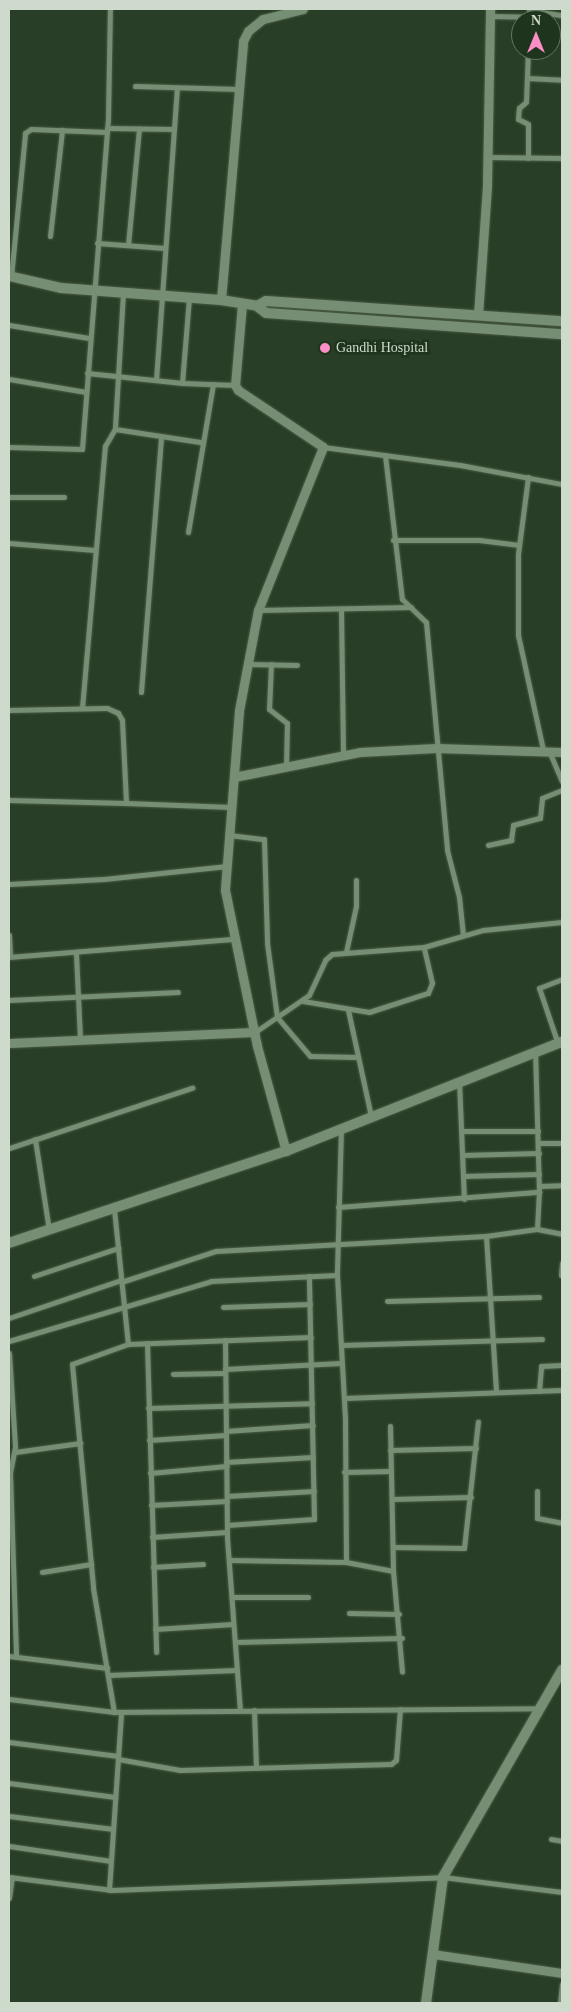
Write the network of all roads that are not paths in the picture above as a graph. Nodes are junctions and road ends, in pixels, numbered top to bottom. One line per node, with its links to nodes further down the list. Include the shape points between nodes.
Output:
1 (110, 9): 16 (street)
2 (303, 9): 12 (street, via 263,19 248,31 241,54)
3 (529, 9): 5 (street)
4 (490, 12): 6 (street); 17 (street)
5 (562, 15)
6 (511, 16)
7 (528, 60): 8 (street)
8 (528, 78): 9 (street); 18 (street, via 526,104 519,108 518,119 528,124)
9 (562, 80)
10 (135, 86): 11 (street)
11 (177, 88): 12 (street); 14 (street)
12 (238, 89): 29 (street)
13 (139, 129): 14 (street); 16 (street); 22 (street)
14 (174, 129): 23 (street)
15 (62, 130): 16 (street); 20 (street); 24 (street, via 31,129 22,138)
16 (107, 130): 21 (street)
17 (488, 157): 18 (street); 33 (street)
18 (528, 158): 19 (street)
19 (562, 158)
20 (50, 236)
21 (96, 242): 22 (street); 25 (street)
22 (128, 245): 23 (street)
23 (164, 248): 27 (street)
24 (10, 276): 25 (main road, via 61,288)
25 (92, 290): 26 (main road); 38 (street)
26 (123, 292): 27 (main road); 40 (street)
27 (161, 295): 28 (main road); 42 (street)
28 (189, 298): 29 (main road); 43 (street)
29 (221, 300): 30 (main road)
30 (242, 304): 31 (main road); 45 (street)
31 (257, 306): 32 (main road, via 266,301); 34 (main road, via 266,313)
32 (341, 306): 33 (main road); 34 (main road)
33 (478, 315): 35 (main road)
34 (339, 318): 37 (main road)
35 (562, 321)
36 (9, 325): 38 (street)
37 (562, 334)
38 (89, 338): 39 (street)
39 (87, 373): 40 (street); 46 (street)
40 (118, 376): 42 (street); 47 (street)
41 (9, 379): 46 (street)
42 (156, 380): 43 (street)
43 (182, 383): 44 (street)
44 (212, 384): 45 (street); 49 (street)
45 (235, 385): 51 (street)
46 (86, 392): 50 (street, via 82,449)
47 (115, 429): 48 (street); 61 (street, via 105,446)
48 (162, 437): 49 (street); 68 (street)
49 (200, 442): 57 (street)
50 (9, 447)
51 (323, 447): 52 (street); 64 (street)
52 (385, 455): 53 (street); 58 (street)
53 (528, 478): 54 (street); 60 (street)
54 (562, 484)
55 (9, 497): 56 (street)
56 (64, 497)
57 (188, 532)
58 (394, 540): 60 (street, via 478,540); 62 (street, via 402,599)
59 (9, 543): 61 (street)
60 (519, 545): 72 (street, via 518,635)
61 (95, 550): 69 (street)
62 (412, 607): 63 (street); 71 (street, via 426,622)
63 (341, 608): 64 (street); 74 (street)
64 (258, 610): 65 (street)
65 (248, 664): 66 (street); 76 (street, via 239,711)
66 (271, 664): 67 (street); 75 (street, via 270,709 287,723)
67 (297, 665)
68 (141, 692)
69 (82, 708): 70 (street); 80 (street, via 113,709 122,720)
70 (9, 710)
71 (436, 748): 72 (street); 74 (street); 89 (street, via 447,850 460,897)
72 (546, 750): 73 (street); 77 (street)
73 (562, 752)
74 (343, 754): 75 (street)
75 (286, 766): 76 (street)
76 (234, 777): 81 (street)
77 (562, 781)
78 (562, 790): 83 (street, via 542,798 540,818 514,824 511,840)
79 (9, 800): 80 (street)
80 (126, 803): 81 (street)
81 (231, 807): 82 (street)
82 (229, 835): 84 (street); 101 (street, via 264,839 267,943)
83 (488, 845)
84 (227, 866): 86 (street, via 104,879); 90 (street, via 225,890)
85 (356, 880): 92 (street, via 355,914)
86 (9, 884)
87 (562, 922): 89 (street)
88 (9, 935): 94 (street)
89 (462, 935): 91 (street)
90 (235, 939): 93 (street); 102 (street)
91 (424, 947): 92 (street); 100 (street, via 432,983 428,993 369,1012)
92 (346, 952): 99 (street, via 328,956 313,990)
93 (76, 954): 94 (street); 97 (street)
94 (9, 956)
95 (562, 979): 104 (street, via 539,988)
96 (178, 992): 97 (street)
97 (78, 997): 98 (street); 103 (street)
98 (9, 1000)
99 (303, 1001): 100 (street); 101 (street)
100 (348, 1010): 107 (street)
101 (278, 1017): 102 (street); 107 (street, via 310,1056)
102 (254, 1032): 103 (street); 118 (street)
103 (80, 1040): 105 (street)
104 (560, 1043): 106 (main road)
105 (9, 1044)
106 (535, 1053): 108 (main road); 112 (street)
107 (358, 1057): 110 (street)
108 (459, 1081): 110 (main road); 113 (street)
109 (192, 1088): 114 (street)
110 (370, 1116): 111 (main road)
111 (341, 1128): 118 (main road); 126 (street)
112 (538, 1130): 113 (street); 115 (street)
113 (461, 1132): 120 (street)
114 (35, 1139): 117 (street); 129 (street)
115 (538, 1143): 116 (street); 119 (street)
116 (562, 1143)
117 (9, 1148)
118 (286, 1151): 127 (main road)
119 (538, 1153): 120 (street); 121 (street)
120 (462, 1155): 122 (street)
121 (539, 1174): 122 (street); 124 (street)
122 (463, 1176): 125 (street)
123 (562, 1185): 124 (street)
124 (539, 1189): 125 (street); 128 (street)
125 (464, 1198): 126 (street)
126 (338, 1207): 133 (street)
127 (114, 1208): 129 (main road); 134 (street)
128 (537, 1229): 130 (street); 131 (street)
129 (49, 1230): 132 (main road)
130 (562, 1234)
131 (486, 1236): 133 (street); 141 (street)
132 (9, 1243)
133 (338, 1247): 136 (street); 140 (street, via 216,1251)
134 (118, 1248): 138 (street); 140 (street)
135 (562, 1263): 137 (street)
136 (337, 1275): 139 (street); 155 (street)
137 (561, 1275)
138 (34, 1276)
139 (310, 1276): 144 (street); 145 (street, via 211,1280)
140 (121, 1281): 145 (street); 147 (street)
141 (489, 1297): 142 (street); 143 (street); 149 (street)
142 (539, 1297)
143 (387, 1301)
144 (310, 1304): 146 (street); 148 (street)
145 (124, 1305): 152 (street); 154 (street)
146 (223, 1307)
147 (9, 1318)
148 (311, 1337): 151 (street); 159 (street)
149 (492, 1339): 150 (street); 155 (street); 164 (street)
150 (542, 1339)
151 (225, 1340): 153 (street); 160 (street)
152 (9, 1341)
153 (147, 1343): 154 (street); 168 (street)
154 (128, 1344): 174 (street, via 72,1364)
155 (341, 1345): 157 (street)
156 (9, 1353): 177 (street)
157 (341, 1363): 159 (street); 165 (street)
158 (562, 1365): 163 (street, via 541,1366)
159 (311, 1366): 160 (street); 166 (street)
160 (226, 1371): 161 (street); 167 (street)
161 (173, 1374)
162 (562, 1390): 163 (street)
163 (539, 1391): 164 (street)
164 (496, 1392): 165 (street)
165 (344, 1398): 181 (street)
166 (312, 1403): 167 (street); 170 (street)
167 (226, 1404): 168 (street); 172 (street)
168 (148, 1408): 173 (street)
169 (478, 1422): 175 (street)
170 (313, 1425): 172 (street); 178 (street)
171 (390, 1426): 176 (street)
172 (226, 1433): 173 (street); 179 (street)
173 (149, 1440): 182 (street)
174 (80, 1443): 177 (street); 197 (street)
175 (476, 1448): 176 (street); 185 (street)
176 (390, 1450): 180 (street)
177 (15, 1452): 192 (street, via 10,1468)
178 (313, 1457): 179 (street); 183 (street)
179 (227, 1464): 182 (street); 186 (street)
180 (391, 1471): 181 (street); 187 (street)
181 (344, 1472): 196 (street)
182 (150, 1473): 188 (street)
183 (314, 1491): 186 (street); 190 (street, via 312,1521)
184 (537, 1491): 189 (street, via 537,1518)
185 (471, 1496): 187 (street); 194 (street, via 464,1548)
186 (227, 1499): 188 (street); 190 (street)
187 (392, 1499): 194 (street)
188 (151, 1505): 193 (street)
189 (562, 1523)
190 (227, 1525): 191 (street)
191 (227, 1532): 193 (street); 195 (street)
192 (10, 1534): 212 (street)
193 (152, 1537): 199 (street)
194 (393, 1547): 200 (street)
195 (229, 1560): 196 (street); 202 (street)
196 (346, 1562): 200 (street)
197 (91, 1564): 201 (street); 215 (street)
198 (203, 1564): 199 (street)
199 (153, 1567): 207 (street)
200 (394, 1571): 205 (street)
201 (42, 1572)
202 (232, 1597): 203 (street); 206 (street)
203 (308, 1597)
204 (349, 1613): 205 (street)
205 (399, 1614): 208 (street)
206 (233, 1624): 207 (street); 209 (street)
207 (155, 1629): 210 (street)
208 (402, 1638): 209 (street); 216 (street)
209 (235, 1642): 213 (street)
210 (156, 1652)
211 (9, 1656): 212 (street)
212 (16, 1657): 215 (street)
213 (237, 1670): 215 (street); 220 (street)
214 (562, 1670): 218 (main road)
215 (107, 1672): 222 (street)
216 (402, 1672)
217 (9, 1699): 222 (street)
218 (541, 1708): 219 (street); 236 (main road)
219 (400, 1709): 221 (street); 226 (street, via 394,1763)
220 (240, 1710): 221 (street); 223 (street)
221 (254, 1710): 226 (street)
222 (114, 1712): 223 (street)
223 (121, 1712): 225 (street)
224 (9, 1742): 225 (street)
225 (118, 1757): 226 (street, via 180,1770); 228 (street)
226 (256, 1768)
227 (9, 1783): 228 (street)
228 (115, 1797): 230 (street)
229 (9, 1816): 230 (street)
230 (113, 1829): 234 (street)
231 (551, 1839): 232 (street)
232 (562, 1840)
233 (9, 1846): 234 (street)
234 (111, 1861): 237 (street)
235 (10, 1877): 237 (street); 239 (street)
236 (443, 1877): 237 (street); 238 (street); 240 (main road)
237 (110, 1890)
238 (562, 1892)
239 (9, 1898)
240 (433, 1954): 241 (street); 243 (main road)
241 (562, 1973)
242 (562, 1984): 244 (street)
243 (426, 2003)
244 (560, 2003)

